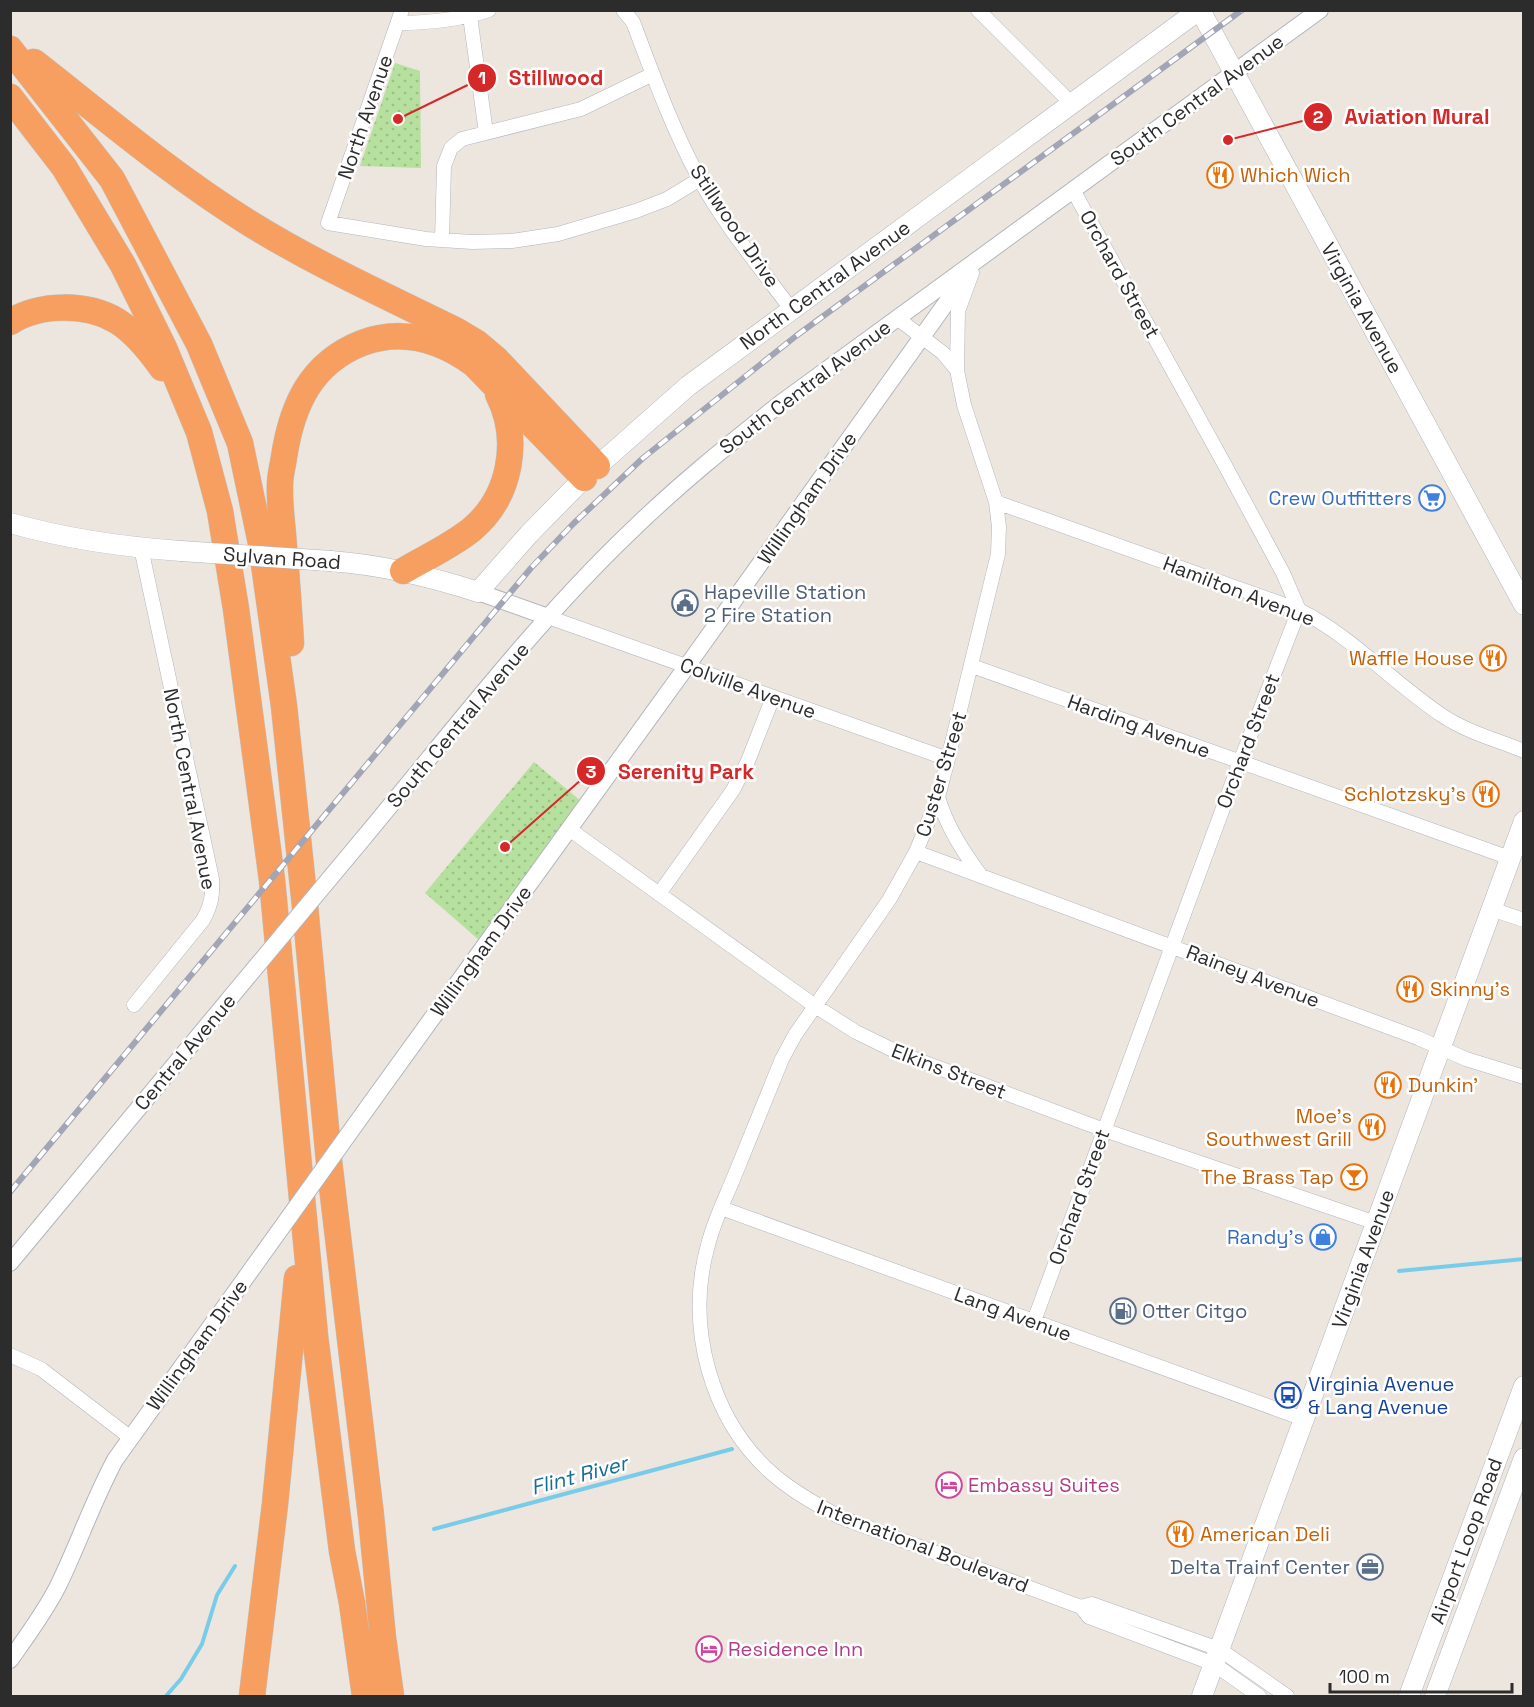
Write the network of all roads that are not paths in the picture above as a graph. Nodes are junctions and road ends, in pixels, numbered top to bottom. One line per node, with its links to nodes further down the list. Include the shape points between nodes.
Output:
1 (489, 10): 6 (street)
2 (623, 10): 11 (street, Stillwood Drive, via 633,22)
3 (978, 10): 13 (street)
4 (1199, 10): 10 (main road, Virginia Avenue); 13 (main road, North Central Avenue)
5 (1320, 10): 10 (street, South Central Avenue)
6 (470, 16): 7 (street, via 432,23); 14 (street)
7 (400, 17): 17 (street, North Avenue, via 328,223)
8 (10, 44): 26 (highway, via 244,220 313,260 477,343 496,359)
9 (10, 49): 38 (highway, via 112,179 200,344 240,443 261,543)
10 (1234, 73): 16 (street, South Central Avenue); 32 (main road, Virginia Avenue)
11 (652, 74): 14 (street, via 582,109); 15 (street, Stillwood Drive)
12 (10, 97): 25 (highway, via 64,167 123,265)
13 (1072, 104): 19 (main road, North Central Avenue)
14 (486, 133): 17 (street, via 462,140 451,148 444,166)
15 (700, 179): 17 (street, via 667,199 558,234 512,241); 19 (street, Stillwood Drive, via 728,225)
16 (1073, 190): 18 (street, South Central Avenue); 33 (street, Orchard Street, via 1283,573)
17 (442, 240)
18 (978, 258): 20 (street, South Central Avenue); 22 (street, Willingham Drive); 23 (street, Custer Street, via 958,311)
19 (791, 309): 26 (main road, North Central Avenue, via 688,386)
20 (897, 318): 22 (street); 34 (street, South Central Avenue, via 716,455 629,532)
21 (10, 322): 25 (highway, via 41,310 67,308 94,311 118,321 148,348)
22 (921, 338): 23 (street, via 943,353); 35 (street, Willingham Drive)
23 (957, 370): 27 (street, Custer Street, via 964,405)
24 (492, 383): 26 (highway); 30 (highway, via 503,404 511,441 510,461 497,499 471,530); 38 (highway, via 474,364 447,347 415,337 392,336 349,348 316,374 303,391 288,432 280,483 291,645)
25 (185, 398): 59 (highway, via 199,432 220,511 236,609 279,939)
26 (591, 472): 31 (main road, North Central Avenue)
27 (996, 502): 33 (street, Hamilton Avenue); 36 (street, Custer Street, via 998,554)
28 (10, 523): 29 (main road, Sylvan Road, via 67,537)
29 (141, 548): 30 (main road, Sylvan Road, bridge, via 331,561); 53 (street, North Central Avenue, via 213,895 203,920)
30 (403, 571): 31 (main road, Sylvan Road)
31 (478, 592): 34 (street, Sylvan Road)
32 (1524, 605)
33 (1299, 610): 39 (street, Hamilton Avenue, via 1341,635 1444,717); 41 (street, Orchard Street)
34 (548, 617): 35 (street, Colville Avenue); 45 (street, South Central Avenue)
35 (687, 666): 37 (street, Colville Avenue); 44 (street, Willingham Drive)
36 (972, 666): 40 (street, Custer Street); 41 (street, Harding Avenue)
37 (773, 697): 40 (street, Colville Avenue); 49 (street, via 733,790)
38 (284, 706): 68 (highway, via 328,1161)
39 (1524, 751)
40 (948, 759): 42 (street, Custer Street)
41 (1240, 762): 47 (street, Harding Avenue); 52 (street, Orchard Street)
42 (938, 797): 46 (street, Custer Street); 48 (street, via 944,819)
43 (1524, 821): 47 (main road, Virginia Avenue)
44 (569, 829): 49 (street, Elkins Street); 66 (street, Willingham Drive, bridge)
45 (361, 841): 61 (street, Central Avenue, bridge)
46 (916, 852): 48 (street, Rainey Avenue); 54 (street, Custer Street, via 889,900)
47 (1510, 858): 50 (main road, Virginia Avenue)
48 (981, 876): 52 (street, Rainey Avenue)
49 (659, 894): 54 (street, Elkins Street)
50 (1491, 909): 51 (street); 55 (main road, Virginia Avenue)
51 (1524, 920)
52 (1172, 946): 55 (street, Rainey Avenue); 57 (street, Orchard Street)
53 (134, 1005)
54 (815, 1006): 57 (street, Elkins Street, via 899,1053); 58 (street, Custer Street, via 782,1059)
55 (1440, 1048): 56 (street, Rainey Avenue); 60 (main road, Virginia Avenue)
56 (1524, 1077)
57 (1104, 1130): 60 (street, Elkins Street); 62 (street, Orchard Street)
58 (721, 1208): 62 (street, Lang Avenue); 69 (street, International Boulevard, via 703,1268 699,1315 703,1350 727,1417 774,1475 805,1499 840,1517 1081,1607 1089,1617)
59 (303, 1221): 71 (highway); 72 (highway, via 339,1528)
60 (1376, 1223): 65 (main road, Virginia Avenue)
61 (10, 1263)
62 (1034, 1321): 65 (street, Lang Avenue)
63 (10, 1354): 66 (street, via 41,1369)
64 (1524, 1386): 78 (main road, Airport Loop Road)
65 (1304, 1419): 69 (main road, Virginia Avenue)
66 (130, 1438): 70 (street, Willingham Drive, via 98,1492 57,1587)
67 (1524, 1458): 79 (main road, Airport Loop Road)
68 (371, 1516): 73 (highway); 74 (highway)
69 (1217, 1656): 75 (main road, Virginia Avenue); 76 (street); 77 (street)
70 (10, 1660)
71 (252, 1696)
72 (365, 1696)
73 (391, 1696)
74 (405, 1696)
75 (1202, 1696)
76 (1259, 1696)
77 (1287, 1696)
78 (1409, 1696)
79 (1436, 1696)

